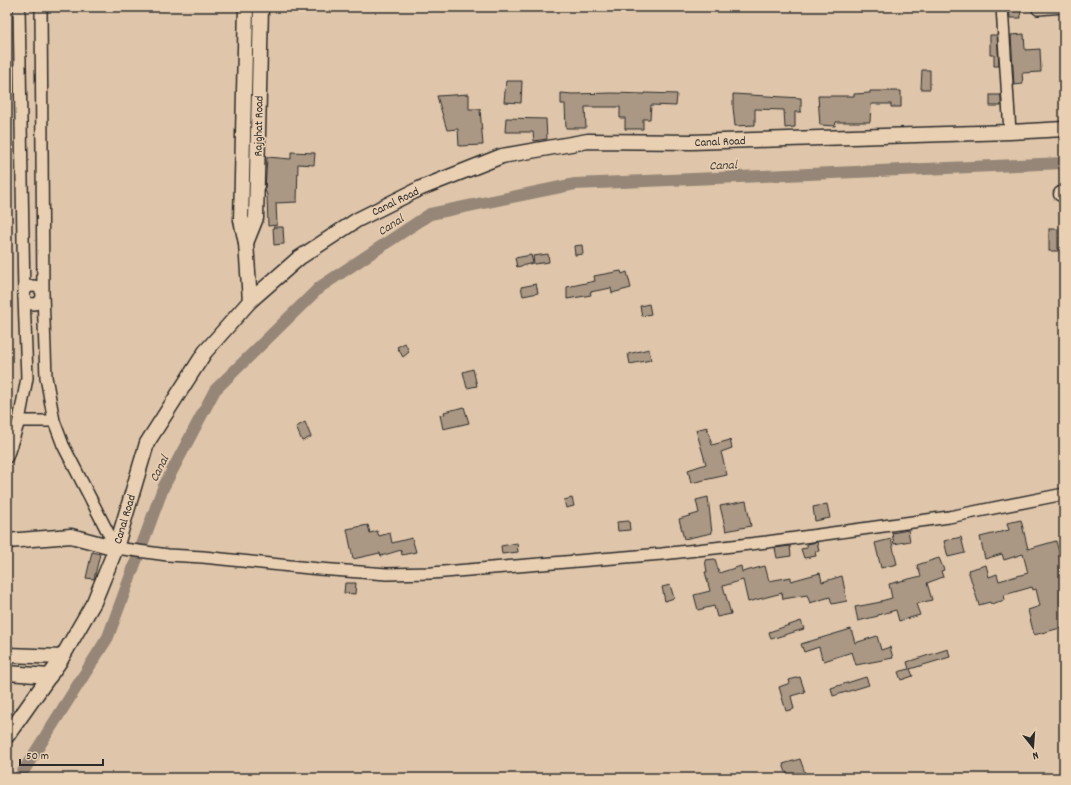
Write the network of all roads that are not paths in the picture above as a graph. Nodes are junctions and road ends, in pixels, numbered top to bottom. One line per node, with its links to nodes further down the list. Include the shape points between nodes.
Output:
1 (19, 7): 12 (street)
2 (41, 7): 11 (street)
3 (246, 7): 10 (street, Rajghat Road, via 241,220)
4 (261, 7): 10 (street, Rajghat Road, via 256,218)
5 (1002, 7): 9 (street)
6 (1064, 7): 7 (street)
7 (1038, 9)
8 (1064, 129): 9 (street, Canal Road)
9 (1010, 132): 13 (street, Canal Road, via 692,142 588,141 502,156 420,188 357,220 300,258)
10 (246, 243): 13 (street, Rajghat Road)
11 (42, 294): 12 (street, via 39,288 32,286 26,289); 15 (street)
12 (24, 296): 14 (street)
13 (250, 302): 21 (street, Canal Road, via 205,352 147,443)
14 (27, 378): 15 (street); 16 (street)
15 (46, 378): 17 (street)
16 (18, 421): 17 (street); 18 (street)
17 (54, 421): 21 (street, via 63,445)
18 (7, 457)
19 (1064, 494): 21 (street, via 949,517 767,542 662,554 432,573 386,574 319,570)
20 (7, 541): 21 (street, via 71,536)
21 (122, 549): 23 (street, Canal Road)
22 (7, 654): 23 (street)
23 (62, 657): 25 (street, Canal Road)
24 (7, 673): 25 (street)
25 (50, 676): 26 (street, Canal Road)
26 (7, 736)

